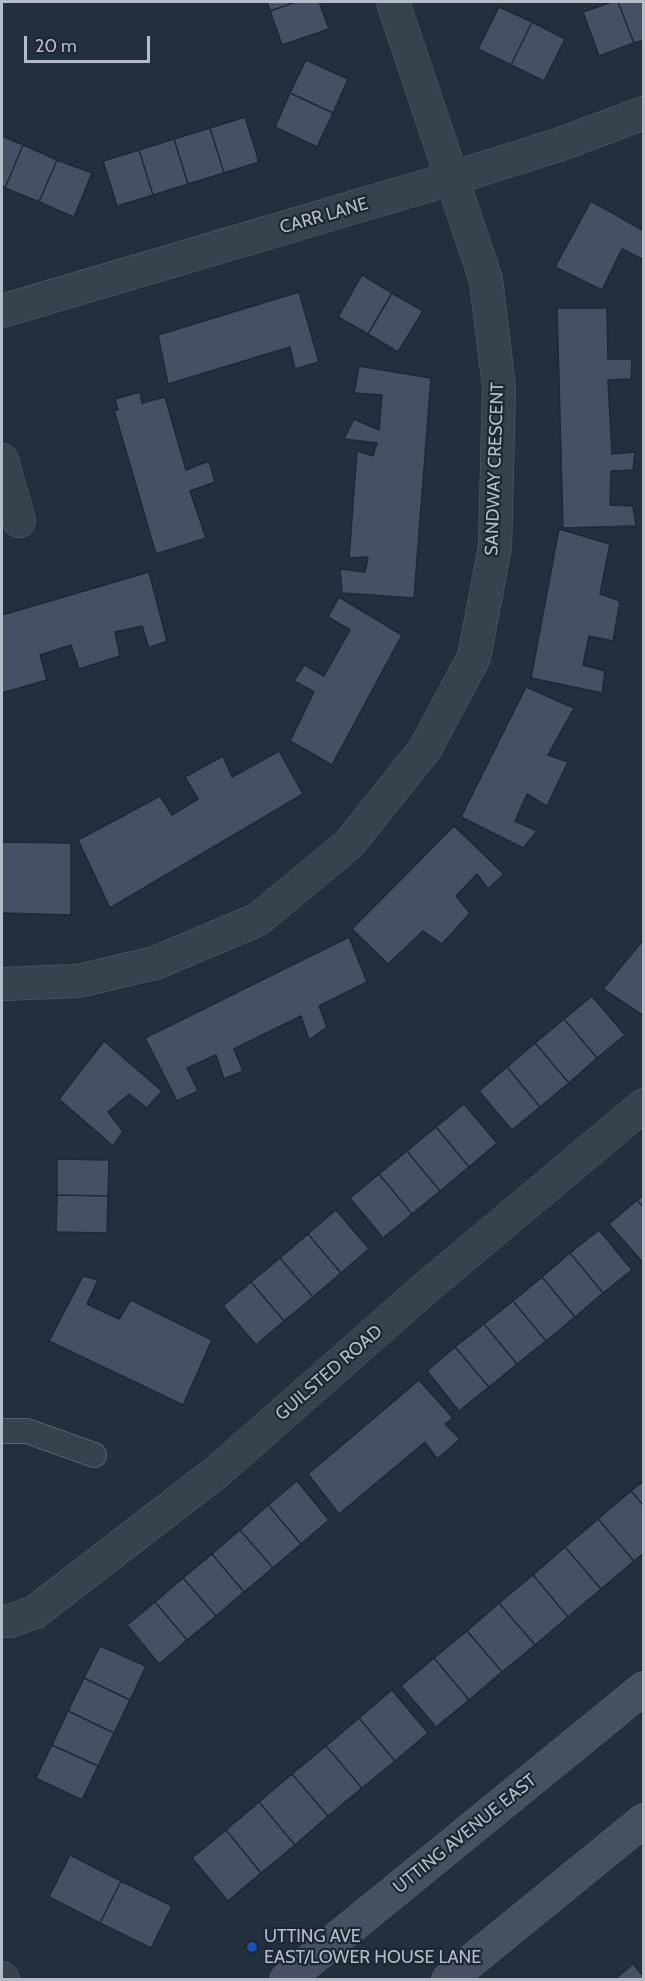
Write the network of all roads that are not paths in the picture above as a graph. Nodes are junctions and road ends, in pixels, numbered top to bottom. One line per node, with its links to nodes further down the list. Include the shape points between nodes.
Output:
1 (393, 2): 3 (street, SANDWAY CRESCENT)
2 (644, 113): 3 (street, CARR LANE)
3 (453, 178): 4 (street, CARR LANE); 7 (street, SANDWAY CRESCENT, via 486,280 498,376 495,547 474,657 425,748 349,844 257,920 155,963 78,981)
4 (2, 311)
5 (2, 460): 6 (street)
6 (19, 521)
7 (2, 984)
8 (644, 1105): 11 (street, GUILSTED ROAD, via 429,1285 218,1471 35,1612)
9 (2, 1431): 10 (lane, via 27,1431)
10 (94, 1455)
11 (2, 1621)
12 (644, 1688): 14 (street, UTTING AVENUE EAST)
13 (644, 1820): 15 (street)
14 (286, 1980)
15 (448, 1980)

